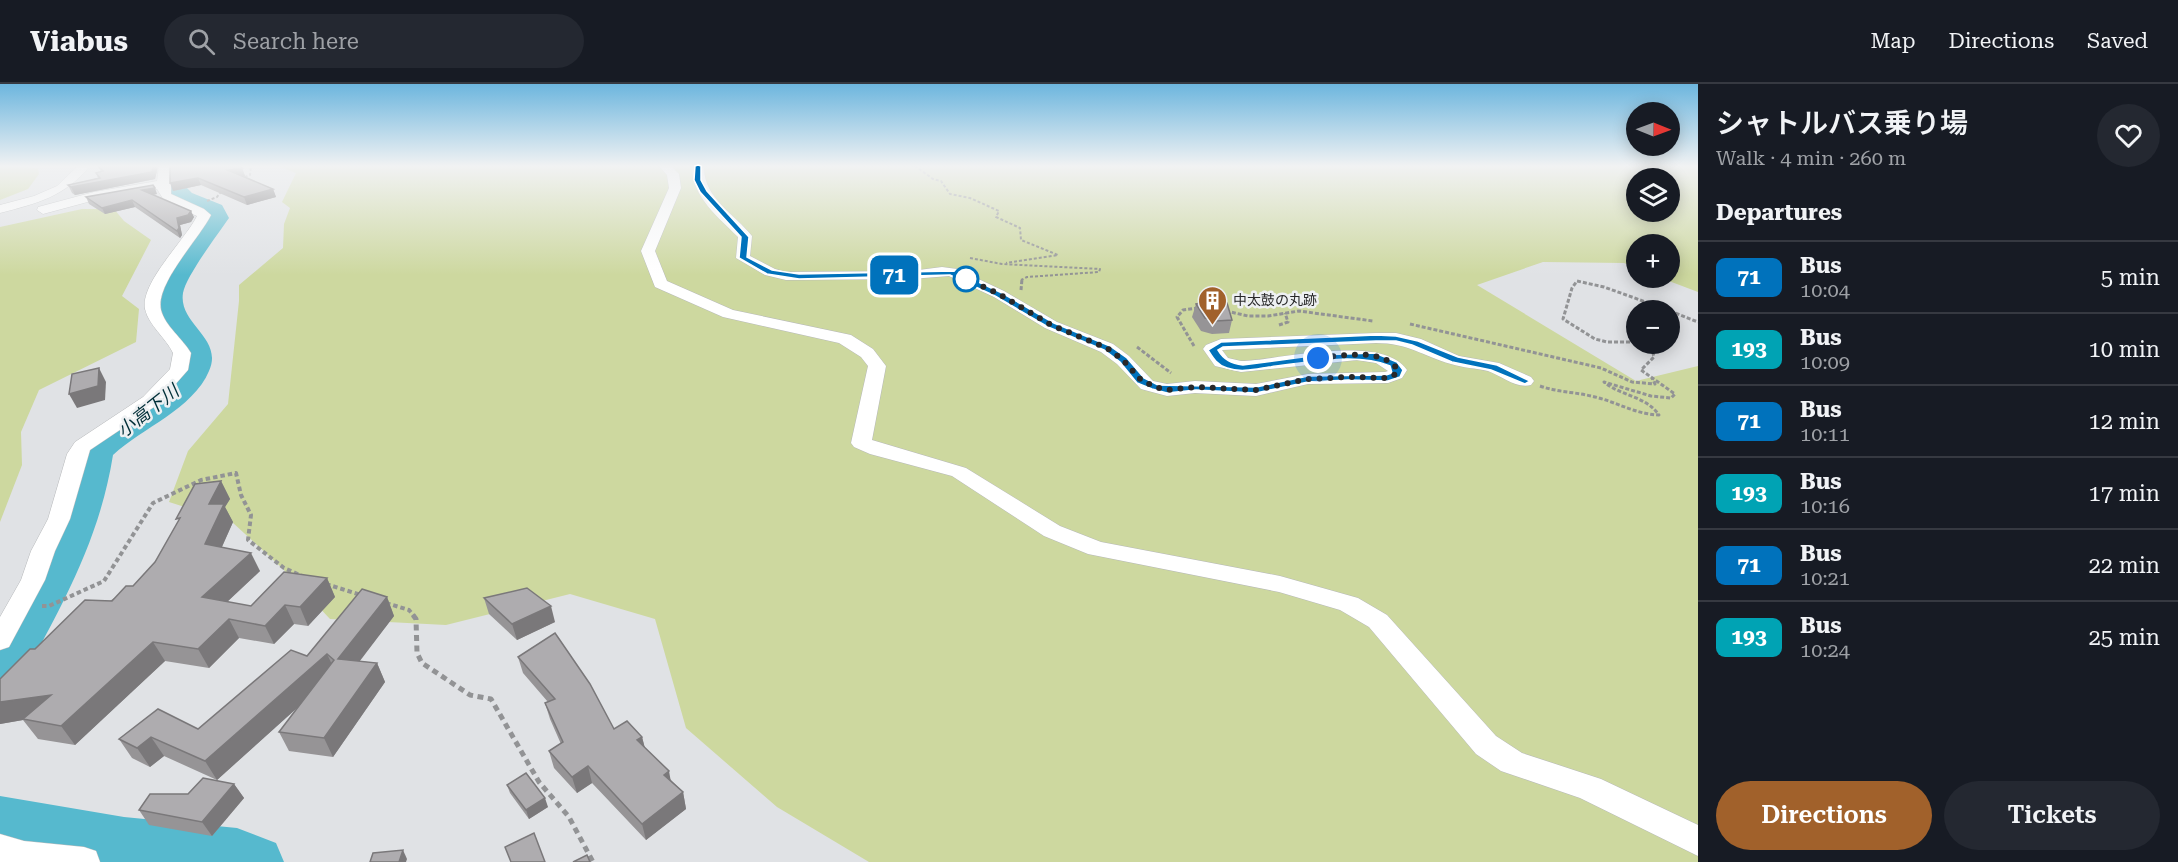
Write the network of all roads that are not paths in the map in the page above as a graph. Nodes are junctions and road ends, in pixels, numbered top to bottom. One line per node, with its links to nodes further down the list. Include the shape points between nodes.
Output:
1 (25, 202): 6 (street)
2 (71, 202): 7 (street)
3 (176, 202): 9 (street, via 204,215 190,242 156,287 153,299 153,309 182,353 179,370 150,401 82,446 59,519 33,580)
4 (669, 202): 10 (street, via 648,251 660,284 729,314 845,339 867,353 877,366 861,443 958,472 1052,531 1096,549 1280,584 1349,604 1378,621 1466,724 1512,762 1590,788)
5 (713, 202): 8 (street, via 745,237 743,258 770,272 799,277 952,272 1051,325 1107,348 1141,380 1167,390 1256,390 1308,379 1388,378 1398,370 1375,356 1318,358 1243,368 1219,360 1212,350 1221,344 1376,338 1415,343 1455,360 1493,367)
6 (0, 209)
7 (43, 210)
8 (1525, 381)
9 (0, 640)
10 (1698, 842)
11 (0, 849): 12 (street, via 24,856)
12 (84, 862)

